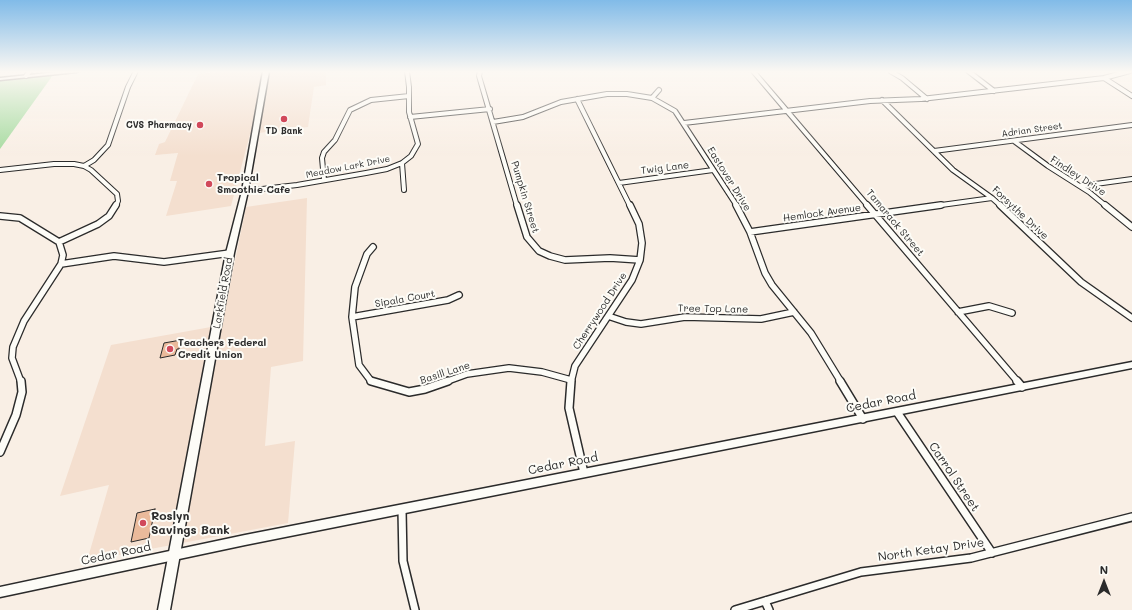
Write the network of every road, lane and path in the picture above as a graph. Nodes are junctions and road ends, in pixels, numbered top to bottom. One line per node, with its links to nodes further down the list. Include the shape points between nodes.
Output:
1 (124, 99): 21 (street, via 108,145)
2 (261, 99): 29 (main road, Larkfield Road)
3 (376, 99): 25 (street, via 362,103 350,110 346,116 336,140 324,152)
4 (409, 99): 14 (street, Meadow Lark Drive)
5 (487, 99): 12 (street, Pumpkin Street)
6 (575, 99): 15 (street, Eastover Drive, via 548,106 523,117)
7 (577, 99): 26 (street, Cherrywood Drive)
8 (655, 99): 16 (street, Eastover Drive, via 675,111)
9 (778, 99): 13 (street, Tamarack Street)
10 (894, 99): 11 (street)
11 (882, 100): 13 (street); 19 (street, Forsythe Drive)
12 (490, 110): 14 (street); 15 (street, Pumpkin Street)
13 (788, 111): 16 (street); 31 (street, Tamarack Street)
14 (410, 117): 20 (street, Meadow Lark Drive, via 418,144 411,156)
15 (493, 122): 38 (street, Pumpkin Street, via 527,237 539,251 565,260)
16 (684, 123): 23 (street, Eastover Drive)
17 (1132, 125): 18 (street, Adrian Street)
18 (1014, 140): 19 (street, Adrian Street); 27 (street, Findley Drive)
19 (934, 151): 30 (street, Forsythe Drive, via 961,176)
20 (402, 163): 25 (street, Meadow Lark Drive, via 387,169); 28 (street)
21 (84, 166): 22 (street, via 54,164); 35 (street, via 112,188 117,194 118,201 109,216 98,224)
22 (0, 170)
23 (713, 170): 26 (street, Twig Lane); 34 (street, Eastover Drive)
24 (1132, 179): 27 (street)
25 (324, 180): 29 (street, Meadow Lark Drive)
26 (619, 183): 38 (street, Cherrywood Drive, via 639,224 642,243)
27 (1080, 186): 33 (street, Findley Drive)
28 (404, 190)
29 (245, 191): 37 (main road, Larkfield Road)
30 (992, 198): 31 (street, Hemlock Avenue); 46 (street, Forsythe Drive, via 1081,282)
31 (875, 214): 34 (street, Hemlock Avenue); 42 (street, Tamarack Street)
32 (0, 216): 35 (street, via 20,218)
33 (1132, 227)
34 (750, 232): 41 (street, Eastover Drive, via 765,273)
35 (59, 242): 39 (street, via 63,255)
36 (373, 247): 45 (street, Basill Lane, via 367,254 355,287)
37 (230, 254): 39 (street, via 164,262 114,256); 57 (main road, Larkfield Road)
38 (640, 260): 44 (street, Cherrywood Drive, via 632,280)
39 (61, 264): 52 (street, via 24,321 13,347 12,358 21,381 22,392 18,409)
40 (459, 295): 45 (street, Sipala Court, via 448,300)
41 (794, 312): 44 (street, Tree Top Lane, via 761,319 685,317 641,324); 51 (street, Eastover Drive, via 811,333)
42 (958, 312): 43 (street, via 989,306); 49 (street, Tamarack Street)
43 (1012, 313)
44 (608, 316): 48 (street, Cherrywood Drive, via 575,366)
45 (352, 317): 48 (street, Basill Lane, via 359,365 371,380 409,392 467,374 494,369 525,369)
46 (1132, 318)
47 (1132, 364): 49 (street, Cedar Road)
48 (571, 380): 53 (street, Cherrywood Drive, via 569,408)
49 (1022, 387): 50 (street, Cedar Road)
50 (897, 412): 51 (street, Cedar Road); 56 (street, Carrol Street)
51 (863, 419): 53 (street, Cedar Road)
52 (0, 451)
53 (584, 473): 54 (street, Cedar Road)
54 (402, 510): 57 (street, Cedar Road); 61 (street, via 403,561)
55 (1132, 517): 56 (street, North Ketay Drive)
56 (992, 553): 59 (street, North Ketay Drive, via 860,572)
57 (175, 554): 58 (street, Cedar Road); 60 (main road, Larkfield Road)
58 (0, 592)
59 (765, 601): 62 (street, North Ketay Drive); 63 (street)
60 (164, 610)
61 (415, 610)
62 (735, 610)
63 (769, 610)

